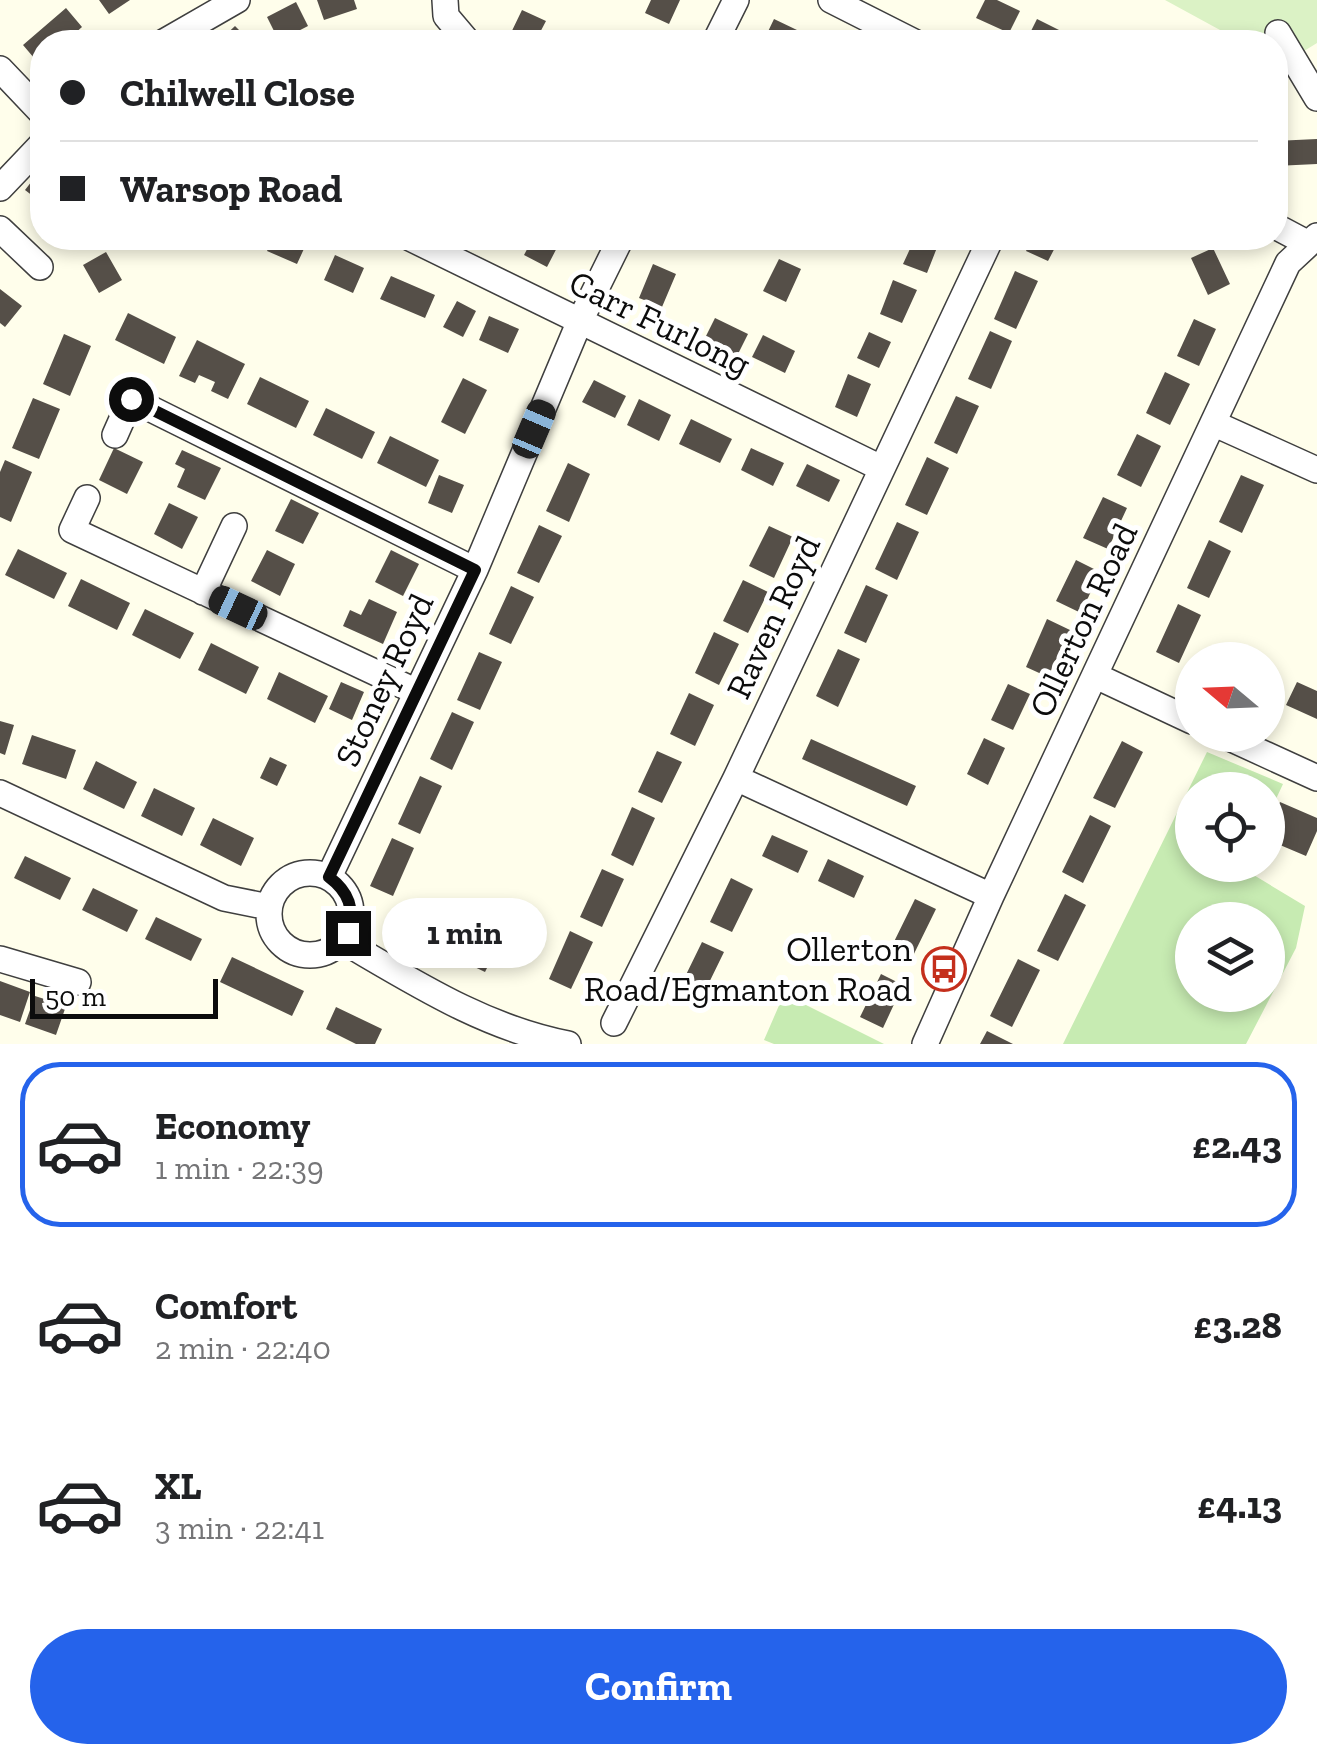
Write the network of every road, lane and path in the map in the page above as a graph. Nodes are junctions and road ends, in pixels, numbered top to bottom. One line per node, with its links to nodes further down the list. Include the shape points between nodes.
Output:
1 (237, 0): 5 (street)
2 (444, 0): 6 (street)
3 (736, 0): 7 (street)
4 (831, 0): 8 (street)
5 (185, 30)
6 (458, 30)
7 (721, 30)
8 (890, 30)
9 (1288, 50): 11 (street)
10 (0, 69): 12 (street)
11 (1317, 98)
12 (30, 101)
13 (30, 157): 14 (street)
14 (0, 188)
15 (0, 230): 21 (street)
16 (1288, 231): 17 (street)
17 (1312, 239): 23 (street, Ollerton Road, via 1288,264)
18 (434, 250): 22 (street, Carr Furlong)
19 (615, 250): 22 (street, Stoney Royd)
20 (985, 250): 25 (street, Raven Royd)
21 (40, 266)
22 (579, 323): 25 (street, Carr Furlong); 29 (street, Stoney Royd)
23 (1215, 424): 26 (street); 31 (street, Ollerton Road)
24 (114, 435): 29 (street, via 131,399)
25 (881, 468): 35 (street, Raven Royd)
26 (1317, 470)
27 (87, 498): 30 (street, via 72,530)
28 (234, 526): 30 (street)
29 (475, 570): 32 (street, Stoney Royd)
30 (203, 592): 32 (street)
31 (1096, 676): 33 (street); 39 (street, Ollerton Road)
32 (417, 692): 38 (street, Stoney Royd)
33 (1175, 713)
34 (1260, 752): 36 (street)
35 (736, 778): 39 (street); 44 (street, Raven Royd)
36 (1317, 778)
37 (0, 793): 40 (street, via 224,898)
38 (329, 877): 40 (street, via 296,875); 41 (street, via 351,905)
39 (991, 896): 46 (street, Ollerton Road)
40 (269, 906): 41 (street, via 272,930 291,952 318,956)
41 (342, 941): 45 (street, via 468,1013)
42 (0, 958): 43 (street)
43 (78, 982)
44 (614, 1023)
45 (568, 1044)
46 (925, 1044)

